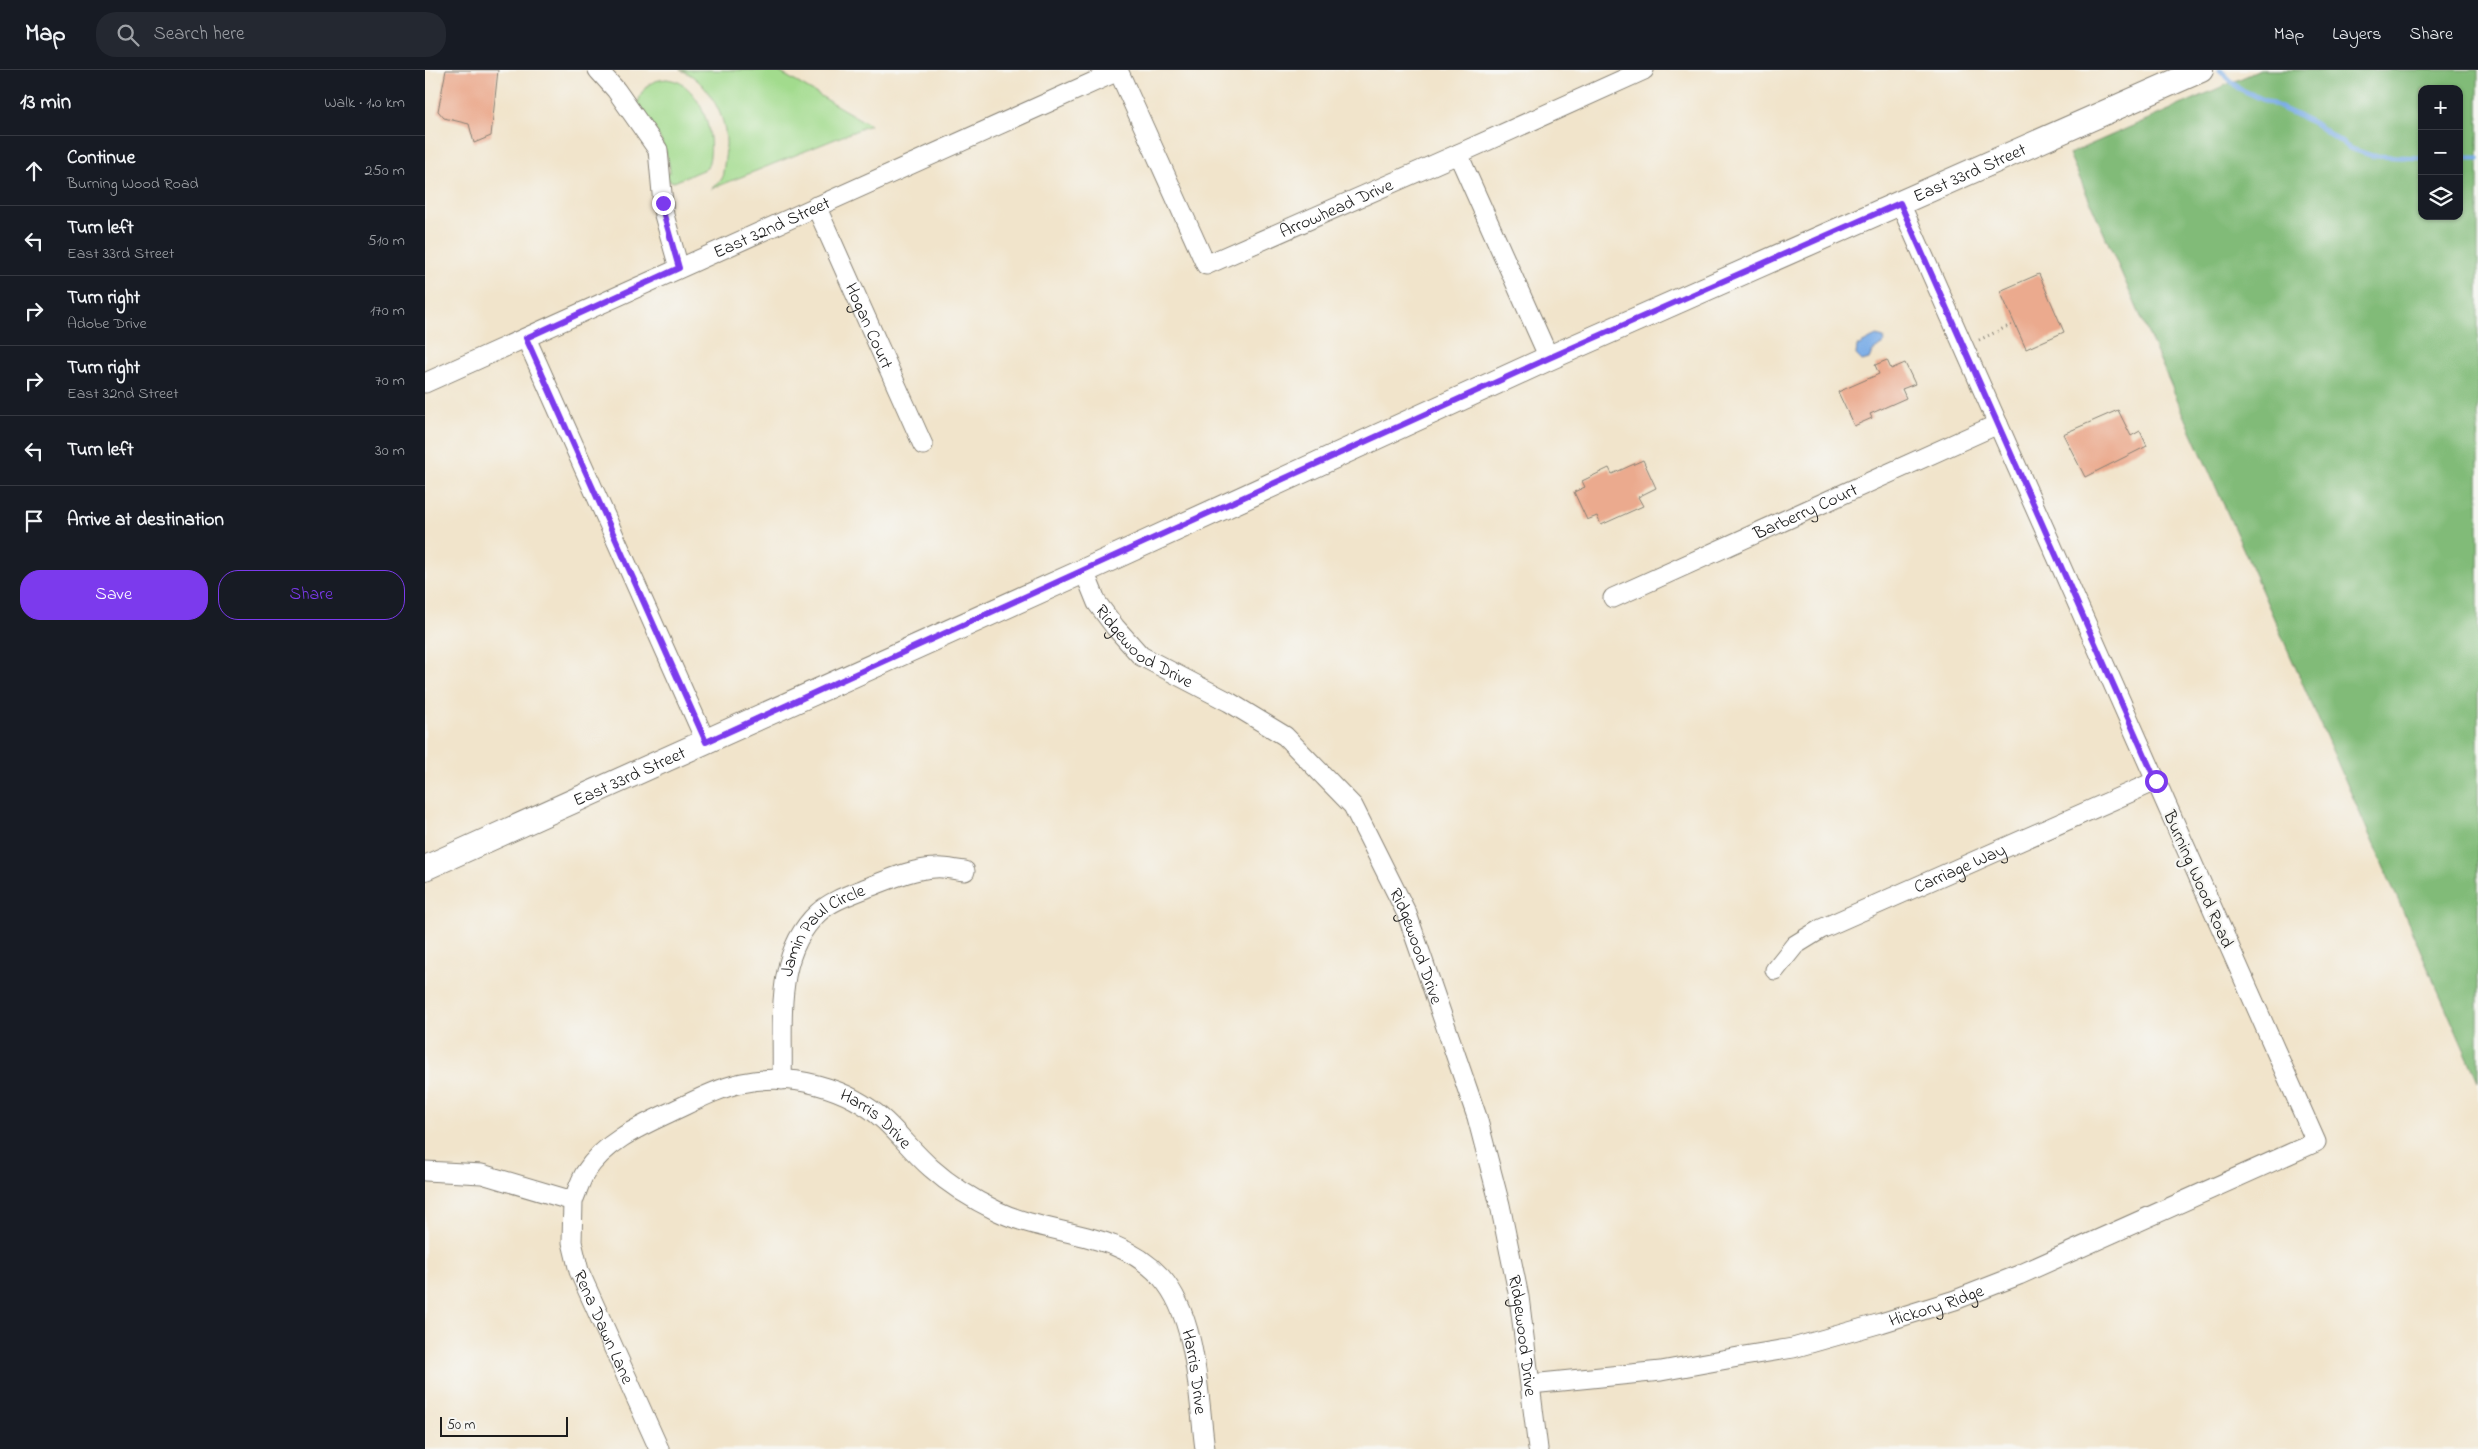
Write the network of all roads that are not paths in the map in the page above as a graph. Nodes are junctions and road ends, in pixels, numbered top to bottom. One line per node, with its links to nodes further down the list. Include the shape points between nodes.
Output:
1 (598, 70): 8 (street, via 659,150 664,215)
2 (1118, 70): 5 (street, Arrowhead Drive, via 1206,265); 7 (street, East 32nd Street)
3 (1644, 70): 5 (street)
4 (2201, 70): 6 (street, East 33rd Street)
5 (1458, 154): 10 (street)
6 (1900, 203): 10 (street, East 33rd Street); 12 (street, Burning Wood Road)
7 (816, 206): 8 (street, East 32nd Street); 13 (street, Hogan Court)
8 (679, 268): 9 (street, East 32nd Street)
9 (526, 338): 11 (street, East 32nd Street); 16 (street)
10 (1549, 358): 14 (street, East 33rd Street)
11 (425, 383)
12 (1998, 424): 15 (street, Barberry Court); 17 (street, Burning Wood Road)
13 (923, 444)
14 (1084, 571): 16 (street, East 33rd Street); 25 (street, Ridgewood Drive, via 1097,603 1141,656 1229,702 1285,736 1353,806 1407,914 1477,1117 1500,1204)
15 (1613, 598)
16 (706, 742): 18 (street, East 33rd Street)
17 (2156, 781): 20 (street, Carriage Way, via 1821,929 1795,945); 22 (street, Burning Wood Road)
18 (425, 868)
19 (965, 871): 21 (street, Jamin Paul Circle, via 935,868 904,873 838,899 806,926 796,941 785,978)
20 (1775, 970)
21 (782, 1080): 24 (street, Harris Drive, via 762,1079 721,1089 629,1132 606,1149 585,1173); 27 (street, Harris Drive, via 837,1090 863,1103 931,1168 998,1211 1029,1223 1100,1239 1149,1266 1171,1291 1187,1330)
22 (2316, 1142): 25 (street, Hickory Ridge, via 2019,1275 1955,1300 1881,1323 1793,1348 1661,1371)
23 (425, 1170): 24 (street, via 482,1174)
24 (573, 1201): 26 (street, Rena Dawn Lane, via 572,1242 579,1271)
25 (1531, 1384): 28 (street, Ridgewood Drive)
26 (659, 1449)
27 (1205, 1449)
28 (1538, 1449)

